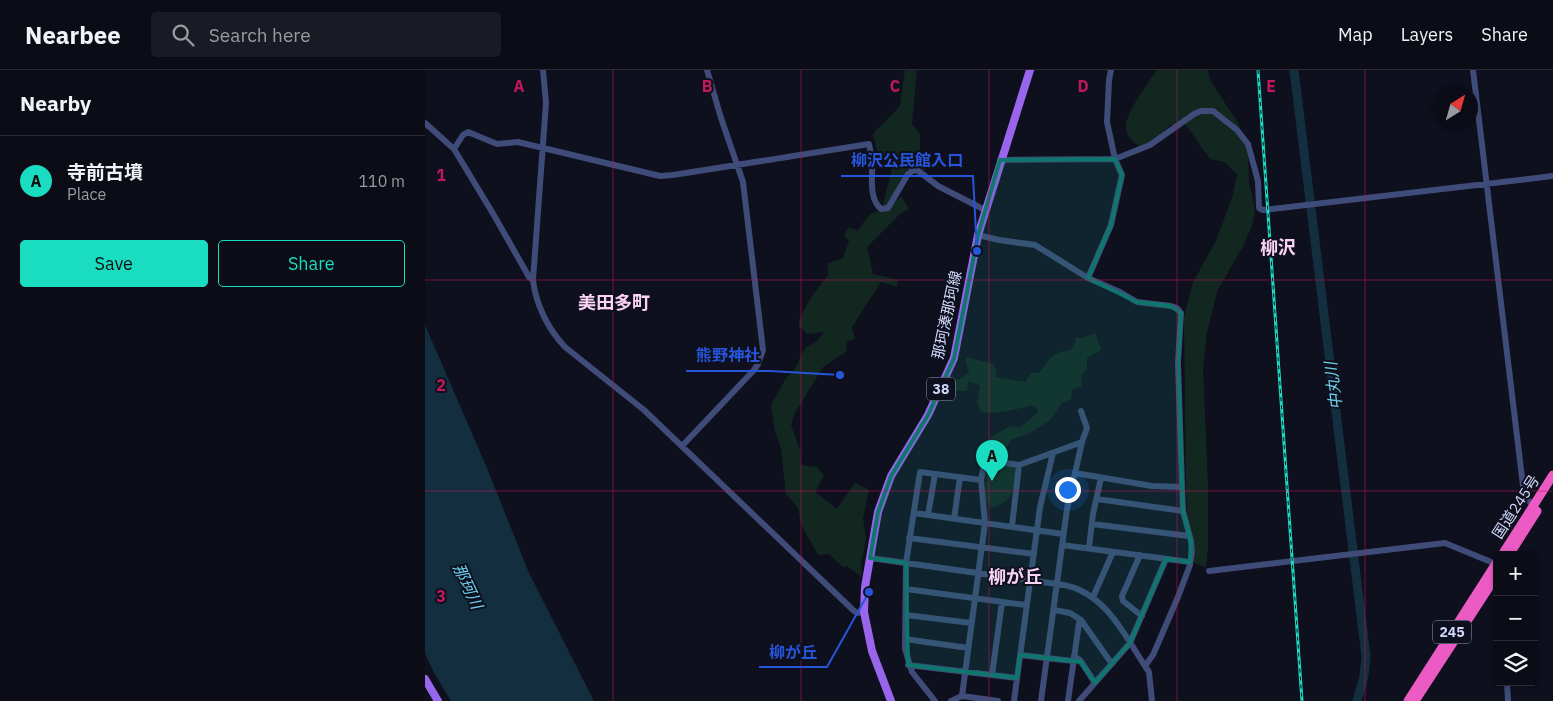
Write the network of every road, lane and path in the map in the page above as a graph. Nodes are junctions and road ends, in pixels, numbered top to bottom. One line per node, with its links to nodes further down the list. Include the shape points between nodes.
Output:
1 (543, 70): 7 (street, via 546,103)
2 (707, 70): 11 (street)
3 (1030, 70): 10 (main road, 那珂湊那珂線 / 38)
4 (1111, 70): 9 (street, via 1107,122)
5 (1473, 70): 13 (street)
6 (425, 123): 8 (street)
7 (543, 148): 8 (street, via 518,142 497,144 467,132); 11 (street, via 660,176); 17 (street)
8 (453, 149): 17 (street)
9 (1115, 159): 10 (street); 13 (street, via 1150,145 1194,114 1213,111 1249,144 1258,181 1259,208 1263,210); 16 (street, via 1122,175 1111,225)
10 (1000, 160): 14 (main road, 那珂湊那珂線 / 38)
11 (739, 165): 14 (street, via 869,144 873,196 881,209 888,208 908,174 917,170 938,186); 20 (street, via 749,220 763,342 761,356 754,370)
12 (1553, 176): 13 (street)
13 (1487, 184): 32 (street, via 1523,486)
14 (985, 210): 15 (main road, 那珂湊那珂線 / 38)
15 (978, 235): 16 (street, via 1035,245); 52 (main road, 那珂湊那珂線 / 38, via 953,358 928,415 891,476 878,512)
16 (1088, 278): 30 (street, via 1137,302 1171,306 1181,313 1178,363)
17 (533, 280): 20 (street, via 547,323 559,340)
18 (1081, 411): 19 (street, via 1087,428)
19 (1082, 442): 21 (street); 23 (street)
20 (682, 446): 69 (street, via 853,610)
21 (1053, 453): 22 (street); 40 (street)
22 (1019, 465): 28 (street, via 985,460); 39 (street)
23 (1075, 473): 27 (street); 41 (street)
24 (935, 474): 26 (street); 34 (street, via 920,472); 35 (street)
25 (1553, 475): 32 (highway, 国道245号)
26 (960, 477): 28 (street); 36 (street)
27 (1101, 478): 30 (street); 31 (street)
28 (981, 480): 37 (street)
29 (1553, 486): 48 (highway, 国道245号)
30 (1182, 487): 33 (street)
31 (1097, 499): 33 (street); 38 (street)
32 (1533, 506): 47 (highway, 国道245号)
33 (1183, 511): 42 (street)
34 (914, 513): 35 (street); 43 (street)
35 (928, 515): 36 (street)
36 (954, 519): 37 (street)
37 (985, 523): 39 (street); 45 (street)
38 (1092, 524): 42 (street); 46 (street)
39 (1012, 526): 40 (street)
40 (1038, 530): 41 (street); 50 (street)
41 (1063, 534): 44 (street)
42 (1189, 536): 54 (street)
43 (909, 538): 45 (street); 56 (street)
44 (1062, 545): 46 (street); 61 (street)
45 (982, 547): 50 (street); 59 (street)
46 (1089, 547): 49 (street)
47 (1504, 551)
48 (1512, 551)
49 (1113, 552): 51 (street); 64 (street)
50 (1034, 554): 60 (street)
51 (1140, 555): 53 (street); 71 (street, via 1122,596 1123,601)
52 (870, 558): 56 (street); 69 (main road, 那珂湊那珂線 / 38)
53 (1167, 559): 54 (street); 71 (street)
54 (1190, 562): 82 (street, via 1153,655)
55 (1493, 562): 58 (street, via 1445,543)
56 (906, 563): 59 (street); 63 (street)
57 (1493, 568): 101 (highway, 245)
58 (1209, 572)
59 (978, 574): 60 (street); 65 (street)
60 (1030, 580): 61 (street); 67 (street)
61 (1057, 584): 64 (street, via 1074,587); 68 (street)
62 (1493, 588): 102 (highway, 245)
63 (906, 589): 65 (street); 70 (street)
64 (1093, 597): 75 (street, via 1104,606)
65 (975, 598): 66 (street); 73 (street)
66 (1002, 602): 67 (street); 84 (street)
67 (1027, 605): 77 (street)
68 (1054, 610): 72 (street, via 1070,613); 78 (street)
69 (864, 612): 92 (main road, 那珂湊那珂線 / 38, via 872,651)
70 (906, 615): 73 (street); 74 (street)
71 (1142, 616): 75 (street)
72 (1081, 620): 79 (street); 80 (street)
73 (971, 623): 76 (street)
74 (905, 639): 76 (street); 81 (street)
75 (1130, 643): 80 (street); 82 (street)
76 (968, 648): 83 (street)
77 (1020, 655): 78 (street); 85 (street)
78 (1047, 658): 79 (street); 97 (street)
79 (1074, 658): 87 (street, via 1080,660); 98 (street)
80 (1112, 664): 87 (street)
81 (908, 665): 83 (street); 93 (street, via 916,680)
82 (1145, 666): 100 (street, via 1149,672)
83 (965, 672): 84 (street); 89 (street)
84 (991, 675): 85 (street)
85 (1017, 678): 96 (street)
86 (425, 679): 91 (main road)
87 (1095, 683): 99 (street)
88 (1507, 686): 103 (street)
89 (962, 696): 90 (street); 94 (street)
90 (988, 700): 95 (street)
91 (438, 701)
92 (891, 701)
93 (935, 701)
94 (951, 701)
95 (998, 701)
96 (1015, 701)
97 (1041, 701)
98 (1068, 701)
99 (1079, 701)
100 (1152, 701)
101 (1407, 701)
102 (1415, 701)
103 (1509, 701)

